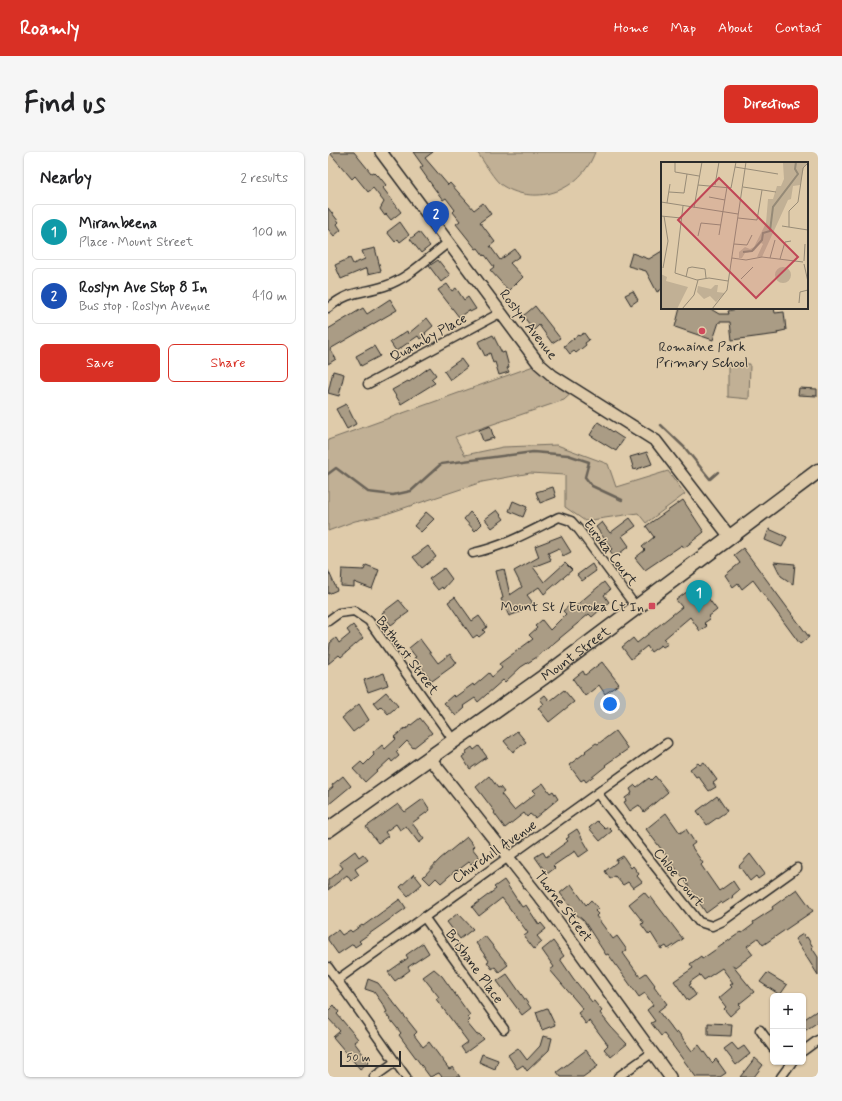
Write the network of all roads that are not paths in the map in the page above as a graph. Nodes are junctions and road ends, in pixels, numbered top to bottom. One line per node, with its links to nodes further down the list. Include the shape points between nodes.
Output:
1 (381, 152): 2 (street, Roslyn Avenue)
2 (449, 242): 3 (street, via 401,278 385,286 353,292 341,297); 4 (street, Roslyn Avenue)
3 (328, 308)
4 (500, 313): 5 (street, Quamby Place); 7 (street, Roslyn Avenue, via 539,364 553,376 656,441)
5 (368, 384)
6 (818, 471): 7 (highway, Mount Street)
7 (730, 537): 9 (highway, Mount Street)
8 (473, 553): 9 (street, Euroka Court, via 501,546 559,517 571,521 580,530)
9 (636, 607): 11 (highway, Mount Street)
10 (328, 621): 11 (street, Bathurst Street, via 339,613 354,611 368,621)
11 (454, 741): 13 (highway, Mount Street)
12 (667, 743): 14 (street, Churchill Avenue)
13 (429, 757): 15 (highway, Mount Street); 16 (street, Thorne Street)
14 (598, 794): 16 (street, Churchill Avenue); 17 (street, Chloe Court, via 699,922 712,926 723,921)
15 (328, 830)
16 (508, 856): 18 (street, Churchill Avenue); 26 (street, Thorne Street)
17 (797, 868)
18 (424, 917): 20 (street, Churchill Avenue); 21 (street, Brisbane Place)
19 (328, 967): 20 (street)
20 (337, 980): 27 (street)
21 (504, 1029)
22 (760, 1030): 24 (street)
23 (818, 1040): 25 (street)
24 (770, 1044)
25 (806, 1049)
26 (653, 1052): 32 (street); 33 (street, Thorne Street)
27 (395, 1062): 30 (street); 31 (street)
28 (789, 1065): 29 (street)
29 (786, 1075)
30 (374, 1077)
31 (406, 1077)
32 (618, 1077)
33 (670, 1077)

